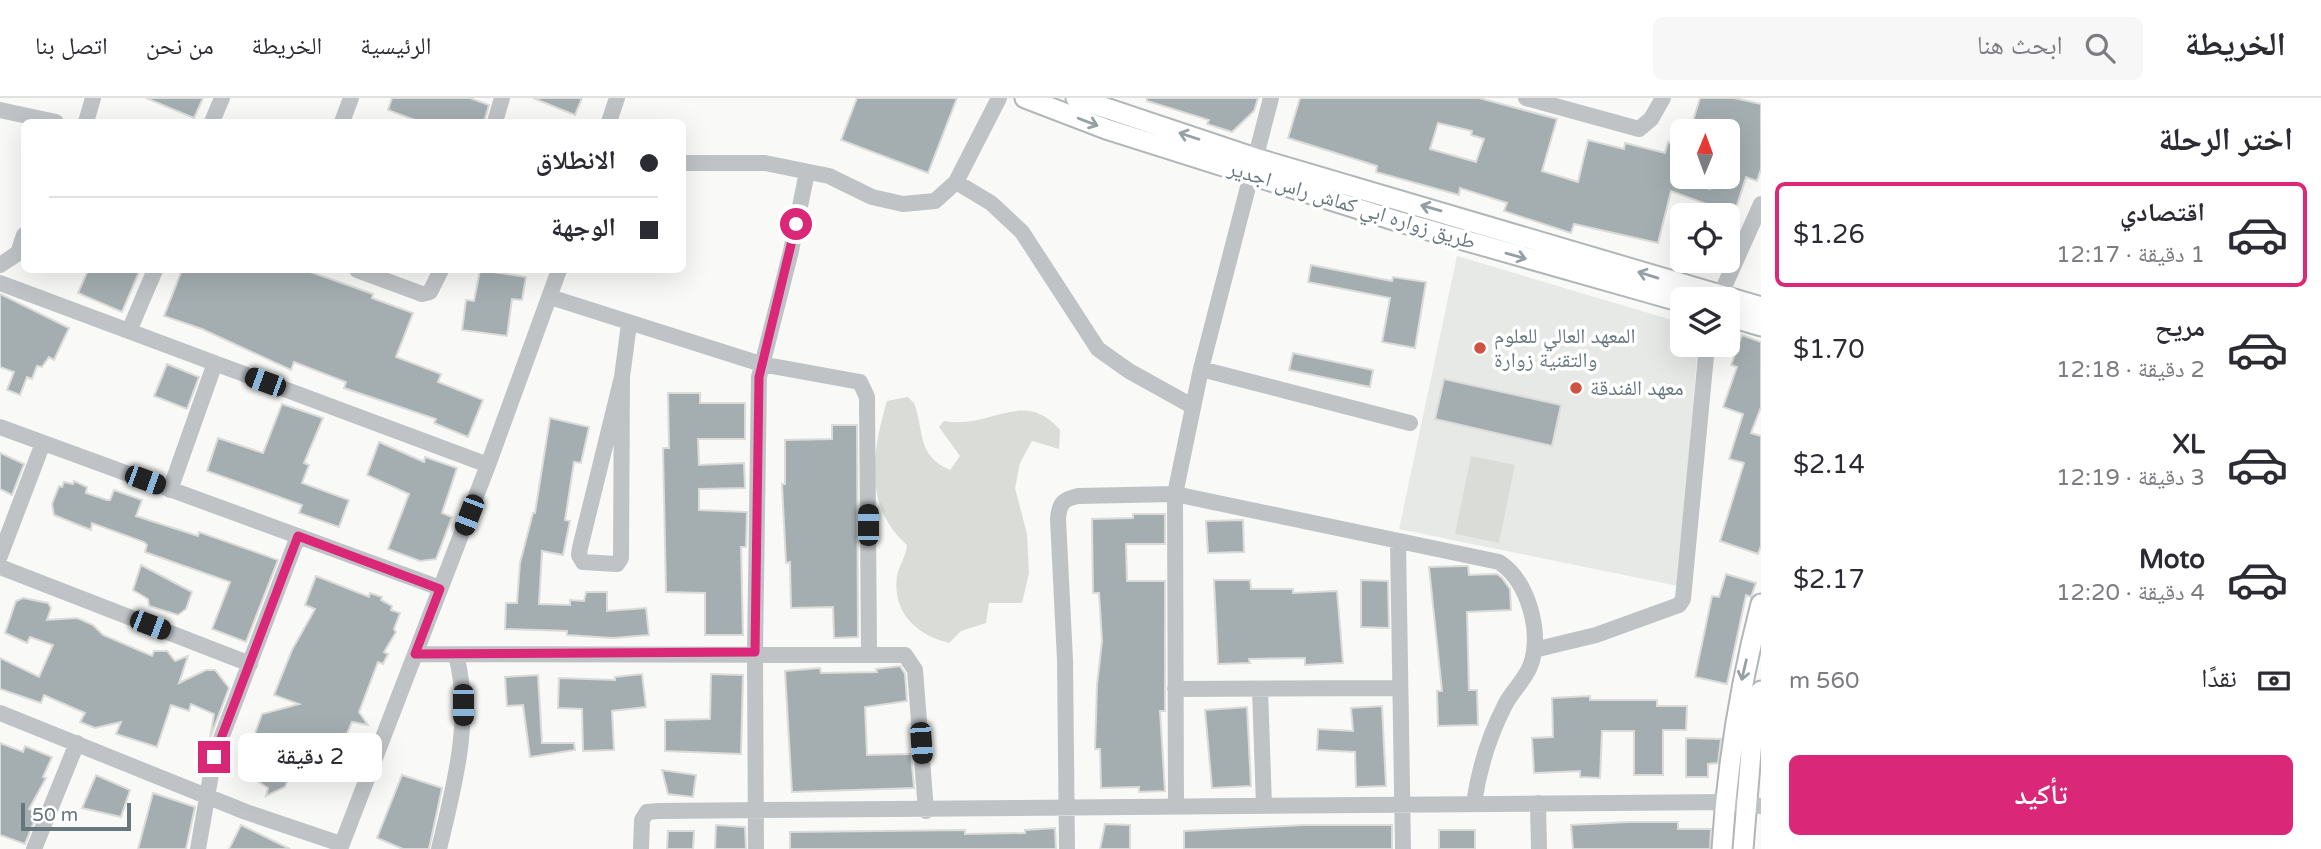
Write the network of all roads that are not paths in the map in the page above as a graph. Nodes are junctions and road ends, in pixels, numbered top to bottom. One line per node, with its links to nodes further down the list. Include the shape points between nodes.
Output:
1 (93, 98): 14 (street)
2 (222, 98): 15 (street)
3 (351, 98): 16 (street)
4 (502, 98): 17 (street)
5 (617, 98): 18 (street)
6 (999, 98): 22 (street)
7 (1025, 98): 20 (main road, طريق زواره ابي كماش راس اجدير, one-way to 20, via 1106,129)
8 (1076, 98): 20 (main road, one-way to 8)
9 (1271, 98): 20 (street)
10 (1526, 98): 11 (street, via 1639,129)
11 (1663, 98)
12 (0, 110): 13 (street)
13 (25, 119)
14 (87, 119)
15 (213, 119)
16 (343, 119)
17 (496, 119)
18 (609, 119)
19 (686, 163): 21 (street, via 765,163)
20 (1254, 166): 31 (main road, one-way to 20, via 1537,238); 34 (main road, طريق زواره ابي كماش راس اجدير, one-way to 34, via 1400,222); 44 (street)
21 (807, 172): 22 (street, via 903,204 935,201); 43 (street)
22 (956, 183): 46 (street, via 991,203 1022,232 1098,349)
23 (1761, 204): 32 (street)
24 (21, 244): 25 (street, via 18,253)
25 (0, 265)
26 (154, 273): 40 (street)
27 (365, 273): 28 (street, via 422,294 430,292)
28 (440, 273)
29 (558, 273): 33 (street)
30 (0, 283): 40 (street)
31 (1689, 287)
32 (1724, 287)
33 (550, 297): 38 (street); 50 (street)
34 (1670, 299)
35 (1740, 301): 36 (main road)
36 (1761, 307)
37 (1740, 320): 39 (main road)
38 (629, 324): 43 (street); 45 (street)
39 (1761, 326)
40 (129, 331): 42 (street)
41 (1706, 357): 59 (street, via 1683,599 1679,605 1596,635)
42 (215, 363): 50 (street); 51 (street)
43 (761, 364): 60 (street); 61 (street, via 860,382 864,388)
44 (1201, 369): 46 (street); 47 (street)
45 (622, 377): 45 (street, via 621,558 617,564 583,562 580,548)
46 (1192, 406): 52 (street)
47 (1410, 423)
48 (0, 427): 49 (street)
49 (43, 443): 51 (street); 55 (street)
50 (488, 465): 57 (street)
51 (170, 489): 53 (street)
52 (1175, 494): 54 (street); 66 (street); 80 (street, via 1078,496 1059,507)
53 (298, 536): 57 (street); 64 (street)
54 (1398, 543): 59 (street, via 1507,567 1525,593); 65 (street)
55 (0, 556)
56 (0, 567): 64 (street)
57 (440, 589): 62 (street)
58 (1761, 604): 72 (main road, one-way to 72, via 1740,686)
59 (1534, 650): 73 (street, via 1489,742)
60 (755, 652): 61 (street); 63 (street); 79 (street)
61 (869, 653): 81 (street, via 905,655 912,662)
62 (415, 654): 63 (street); 82 (street)
63 (456, 654): 85 (street, via 463,682 463,729)
64 (250, 664): 71 (street, via 214,757)
65 (1400, 688): 67 (street); 75 (street)
66 (1175, 689): 67 (street); 78 (street)
67 (1260, 689): 77 (street)
68 (1761, 691): 76 (main road, via 1754,728)
69 (0, 713): 70 (street)
70 (77, 743): 71 (street); 83 (street)
71 (208, 794): 82 (street); 84 (street)
72 (1725, 802): 74 (street); 76 (street); 91 (main road)
73 (1474, 803): 74 (street); 75 (street)
74 (1538, 803): 90 (street)
75 (1402, 804): 77 (street); 89 (street)
76 (1753, 805): 92 (main road)
77 (1264, 806): 78 (street)
78 (1176, 807): 80 (street)
79 (755, 808): 81 (street); 86 (street, via 648,812 642,820); 87 (street)
80 (1066, 809): 81 (street); 88 (street)
81 (926, 811)
82 (341, 847)
83 (34, 849)
84 (198, 849)
85 (439, 849)
86 (641, 849)
87 (756, 849)
88 (1067, 849)
89 (1403, 849)
90 (1539, 849)
91 (1722, 849)
92 (1742, 849)

